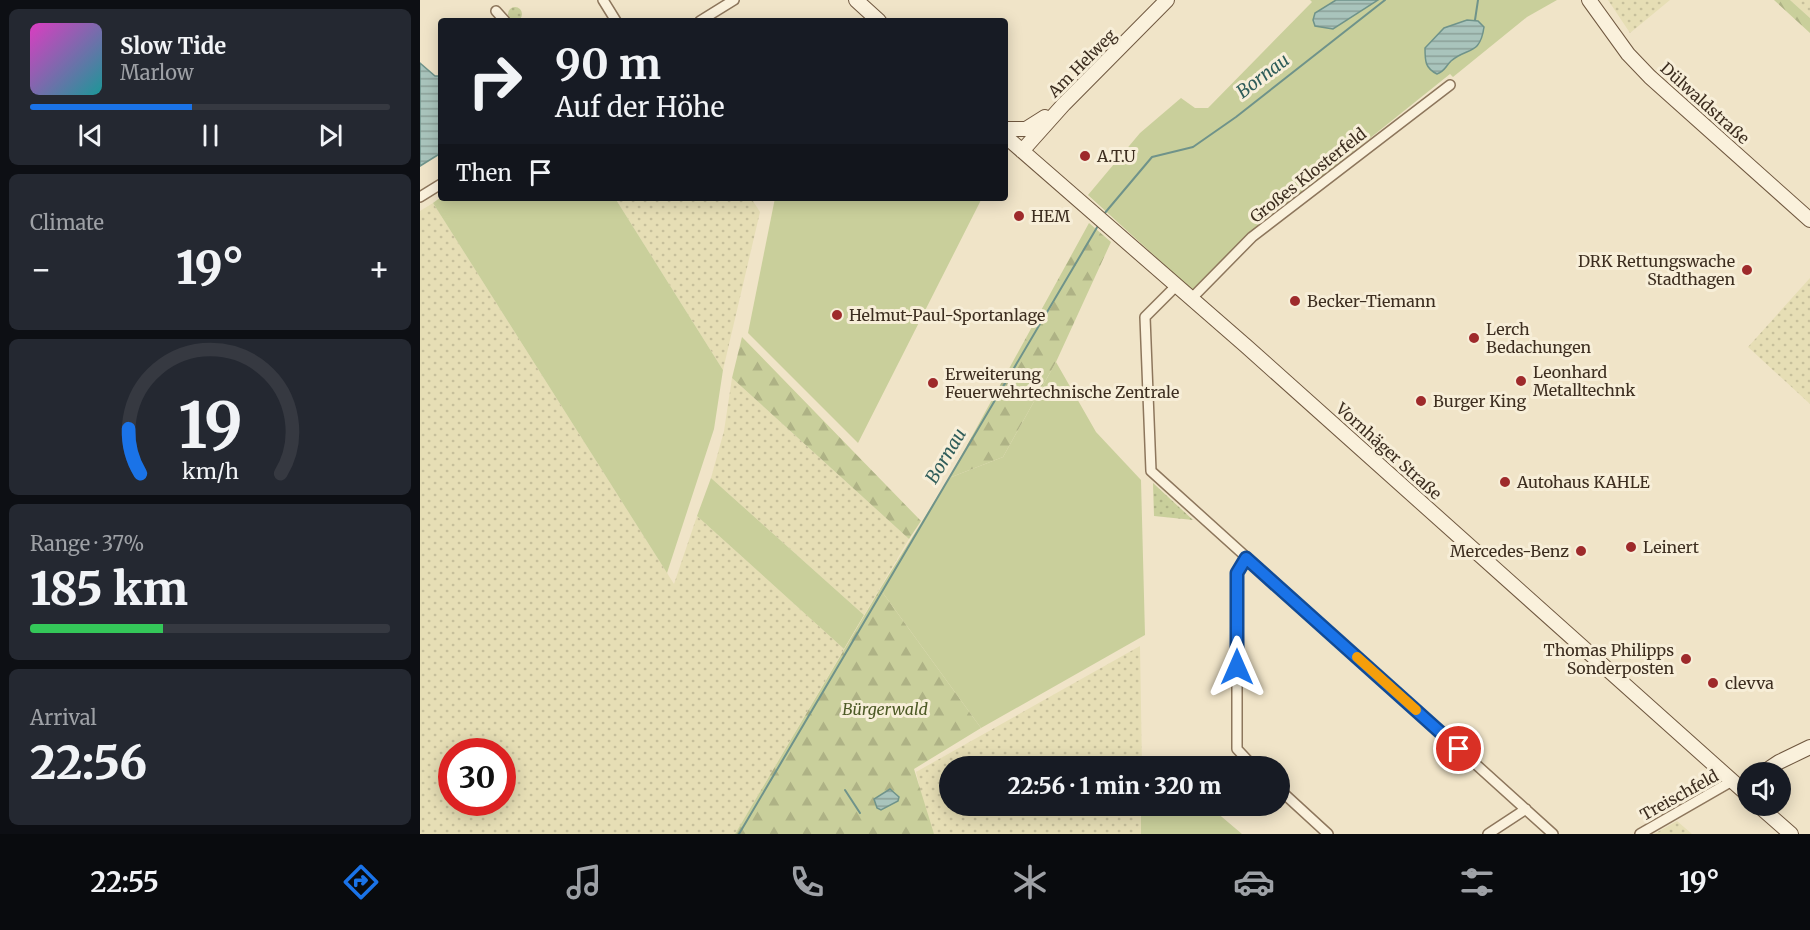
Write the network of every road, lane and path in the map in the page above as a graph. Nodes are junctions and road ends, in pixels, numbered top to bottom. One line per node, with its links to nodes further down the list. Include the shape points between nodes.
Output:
1 (603, 0): 8 (street)
2 (734, 0): 9 (street)
3 (856, 0): 10 (main road)
4 (1167, 0): 12 (main road, Am Helweg)
5 (1589, 0): 18 (main road, Dülwaldstraße, via 1650,77)
6 (496, 11): 7 (street)
7 (502, 18)
8 (614, 18)
9 (705, 18)
10 (876, 18)
11 (1450, 85): 20 (street, Großes Klosterfeld, via 1252,237)
12 (1064, 104): 13 (main road, via 1026,129); 15 (main road, Am Helweg)
13 (1008, 129)
14 (1008, 139): 15 (main road, Vornhäger Straße)
15 (1022, 151): 19 (main road, Vornhäger Straße)
16 (438, 186): 17 (street)
17 (420, 197)
18 (1810, 220)
19 (1177, 285): 20 (main road, Vornhäger Straße); 21 (street, via 1145,317 1151,471)
20 (1192, 298): 26 (main road, Vornhäger Straße)
21 (1246, 558): 23 (street, via 1237,573 1237,749); 29 (street)
22 (1804, 750): 24 (main road); 25 (main road)
23 (1244, 756)
24 (1779, 762)
25 (1790, 762)
26 (1737, 784)
27 (1737, 790): 35 (street, Treischfeld)
28 (1290, 799): 32 (street)
29 (1526, 809): 33 (street); 34 (street)
30 (1771, 816): 36 (main road)
31 (1781, 816): 36 (main road)
32 (1328, 834)
33 (1488, 834)
34 (1553, 834)
35 (1640, 834)
36 (1793, 834)

